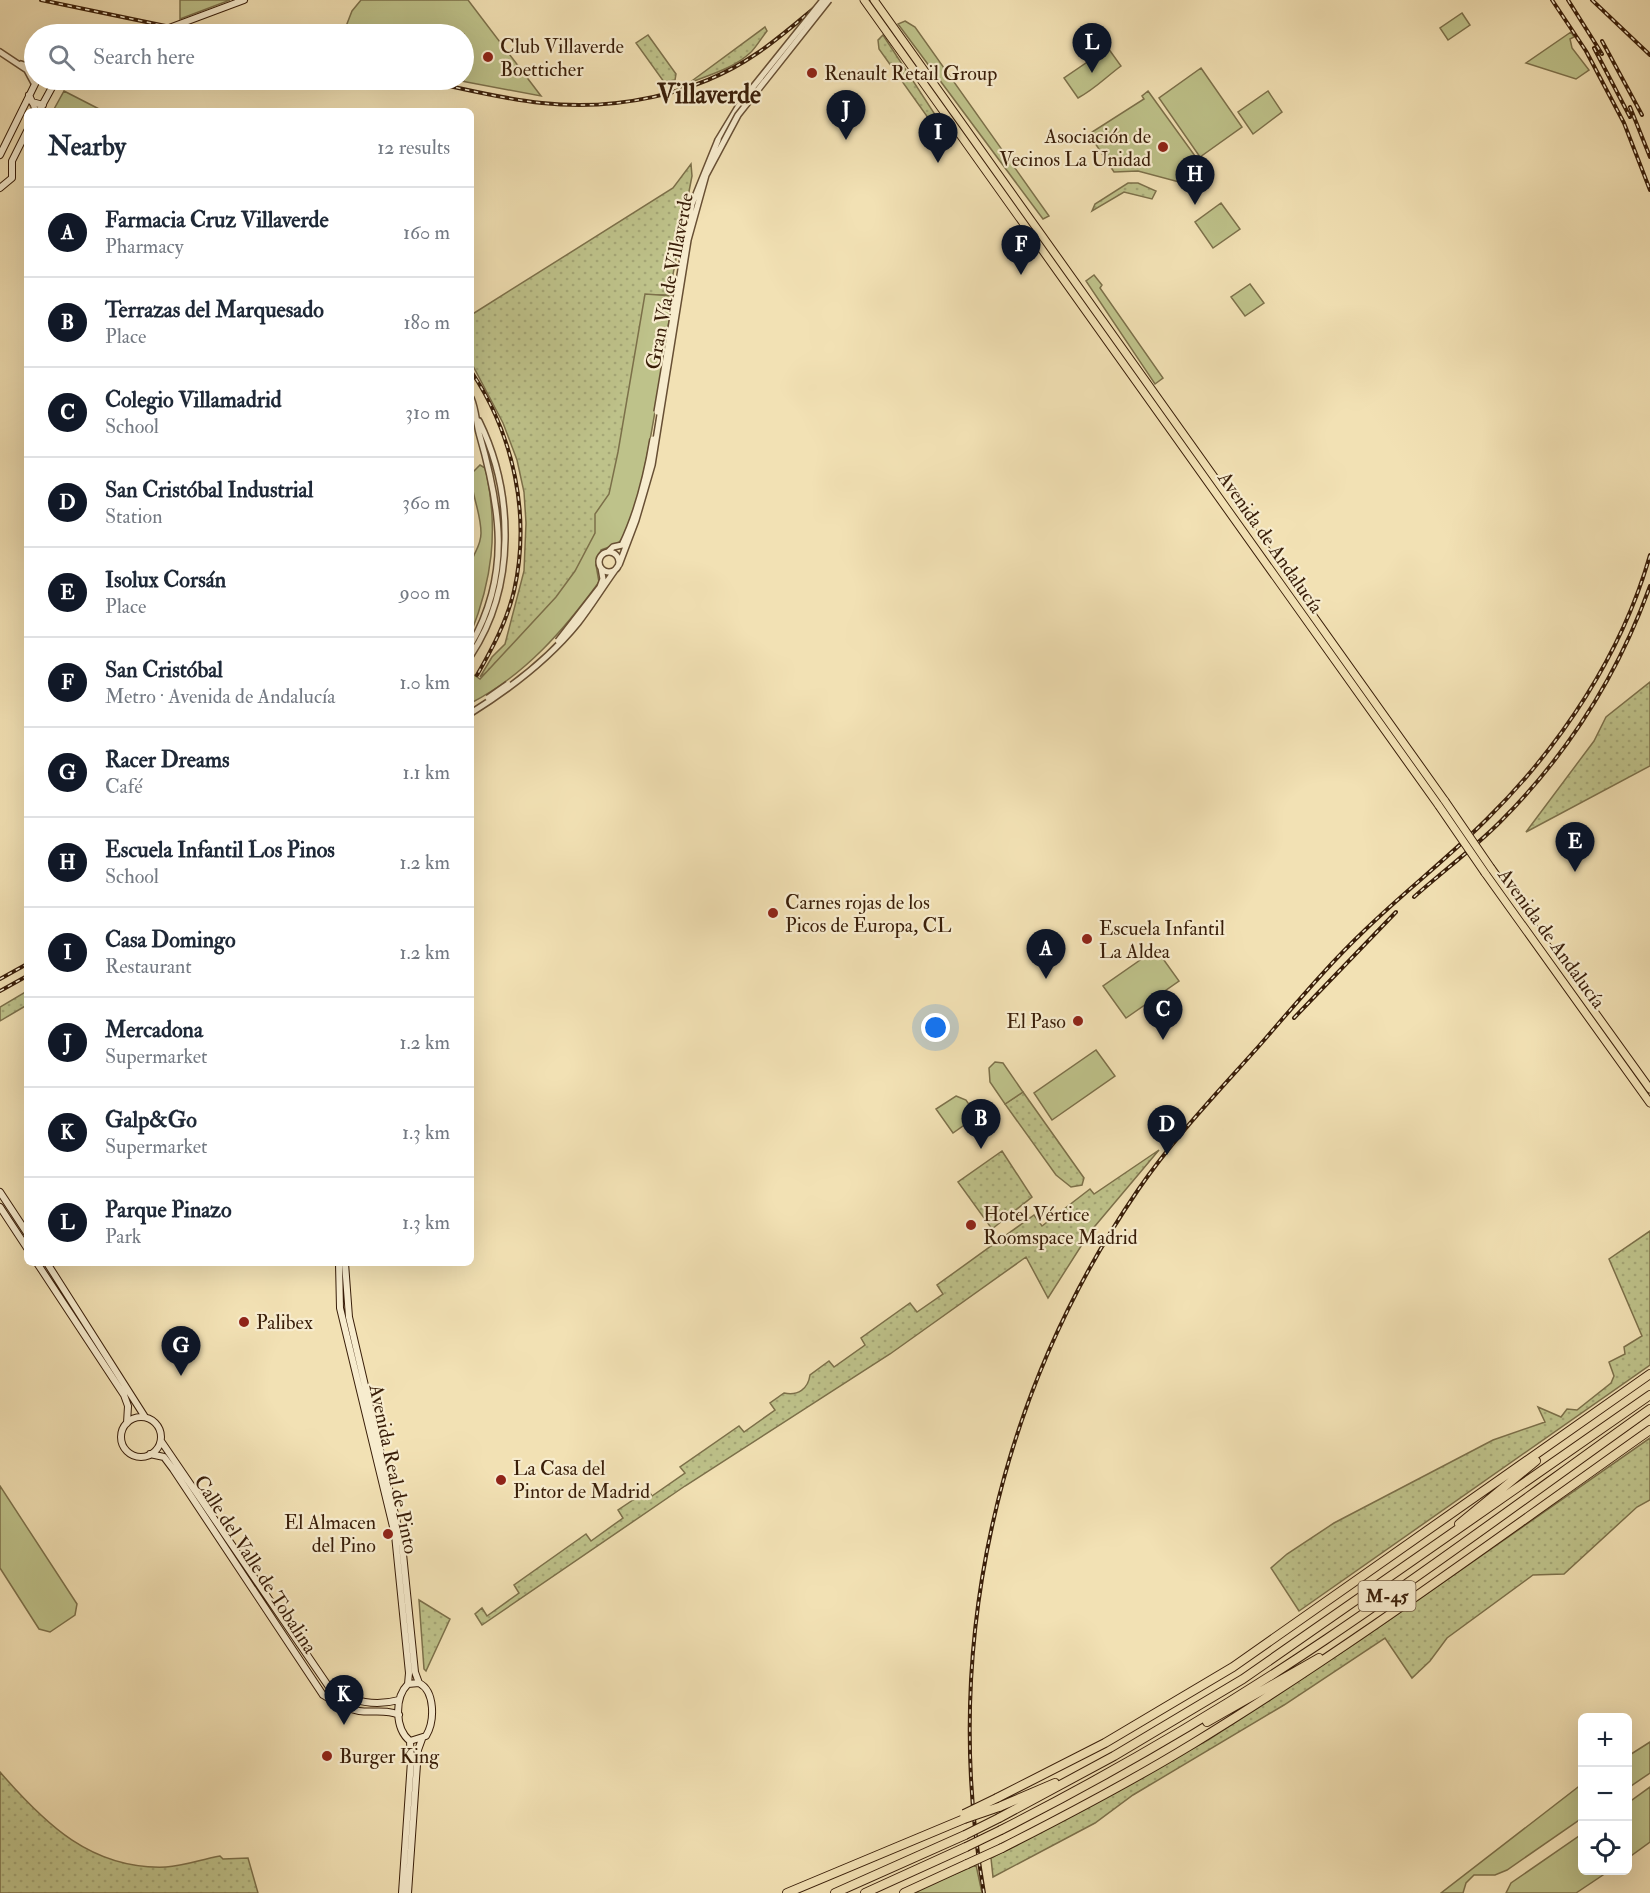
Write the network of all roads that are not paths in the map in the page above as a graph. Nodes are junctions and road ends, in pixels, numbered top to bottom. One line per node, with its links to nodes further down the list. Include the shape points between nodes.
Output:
1 (244, 0): 6 (main road)
2 (823, 0): 23 (street, Gran Vía de Villaverde, bridge, via 741,102 701,176 684,241 645,478 623,542)
3 (829, 0): 24 (street, Gran Vía de Villaverde, bridge, via 738,115 706,175 688,240 652,465)
4 (864, 0): 30 (main road, Avenida de Andalucía, bridge)
5 (874, 0): 30 (main road, Avenida de Andalucía, bridge, via 1445,801)
6 (180, 24)
7 (0, 52): 8 (street)
8 (17, 62): 9 (street); 10 (street)
9 (24, 65)
10 (24, 68)
11 (33, 90): 13 (main road)
12 (51, 90): 16 (main road)
13 (30, 99): 14 (main road); 15 (main road)
14 (25, 108)
15 (39, 108)
16 (42, 108)
17 (24, 110): 19 (main road)
18 (24, 137): 20 (main road, via 12,161 12,178)
19 (0, 153)
20 (0, 188)
21 (474, 408): 22 (street)
22 (477, 417): 26 (street, via 496,495 499,537 492,587); 27 (street, via 493,456 502,494 504,563 490,618)
23 (608, 552): 24 (street, bridge, via 617,556); 25 (street, bridge, via 600,557)
24 (618, 566): 25 (street, bridge, via 611,572); 28 (street, Gran Vía de Villaverde, bridge, via 561,643 520,680)
25 (601, 568): 29 (street, Gran Vía de Villaverde, bridge, via 600,587 558,640 519,676)
26 (474, 636)
27 (474, 649)
28 (474, 709)
29 (474, 709)
30 (1488, 870): 31 (main road, Avenida de Andalucía); 32 (main road, Avenida de Andalucía)
31 (1650, 1089)
32 (1650, 1103)
33 (0, 1192): 35 (main road)
34 (0, 1207): 36 (main road)
35 (24, 1228)
36 (24, 1243)
37 (39, 1266): 45 (main road, via 124,1395)
38 (49, 1266): 44 (main road)
39 (339, 1266): 53 (main road, Avenida Real de Pinto, via 340,1308 395,1535)
40 (345, 1266): 52 (main road, Avenida Real de Pinto, via 349,1317 402,1544)
41 (1650, 1373): 46 (highway)
42 (1650, 1395): 50 (highway, M-45)
43 (1650, 1409): 59 (highway, M-45, via 1326,1639)
44 (145, 1417): 45 (main road); 48 (main road, via 158,1426)
45 (127, 1423): 49 (main road, via 122,1432 126,1449 140,1456)
46 (1579, 1424): 50 (highway); 60 (highway, via 1233,1666)
47 (1650, 1432): 51 (highway)
48 (161, 1441): 49 (main road); 54 (main road, Calle del Valle de Tobalina, via 329,1687 343,1697 363,1703)
49 (150, 1454): 55 (main road, Calle del Valle de Tobalina, via 164,1457 173,1469 323,1695 353,1709)
50 (1409, 1565): 58 (highway, M-45, via 1244,1679)
51 (1359, 1635): 59 (highway, via 1155,1752); 66 (highway, bridge, via 1192,1745 1002,1848)
52 (419, 1683): 53 (main road); 56 (main road, Avenida Real de Pinto, via 431,1696 429,1730)
53 (408, 1684): 54 (main road)
54 (399, 1700): 55 (main road)
55 (399, 1715): 57 (main road, via 403,1736)
56 (422, 1739): 57 (main road); 62 (main road)
57 (410, 1741): 61 (main road)
58 (1114, 1756): 60 (highway); 64 (highway, M-45, bridge, via 965,1835)
59 (1115, 1770): 65 (highway, M-45, bridge, via 1001,1830)
60 (998, 1803): 63 (highway, bridge)
61 (402, 1893)
62 (408, 1893)
63 (787, 1893)
64 (835, 1893)
65 (865, 1893)
66 (904, 1893)

